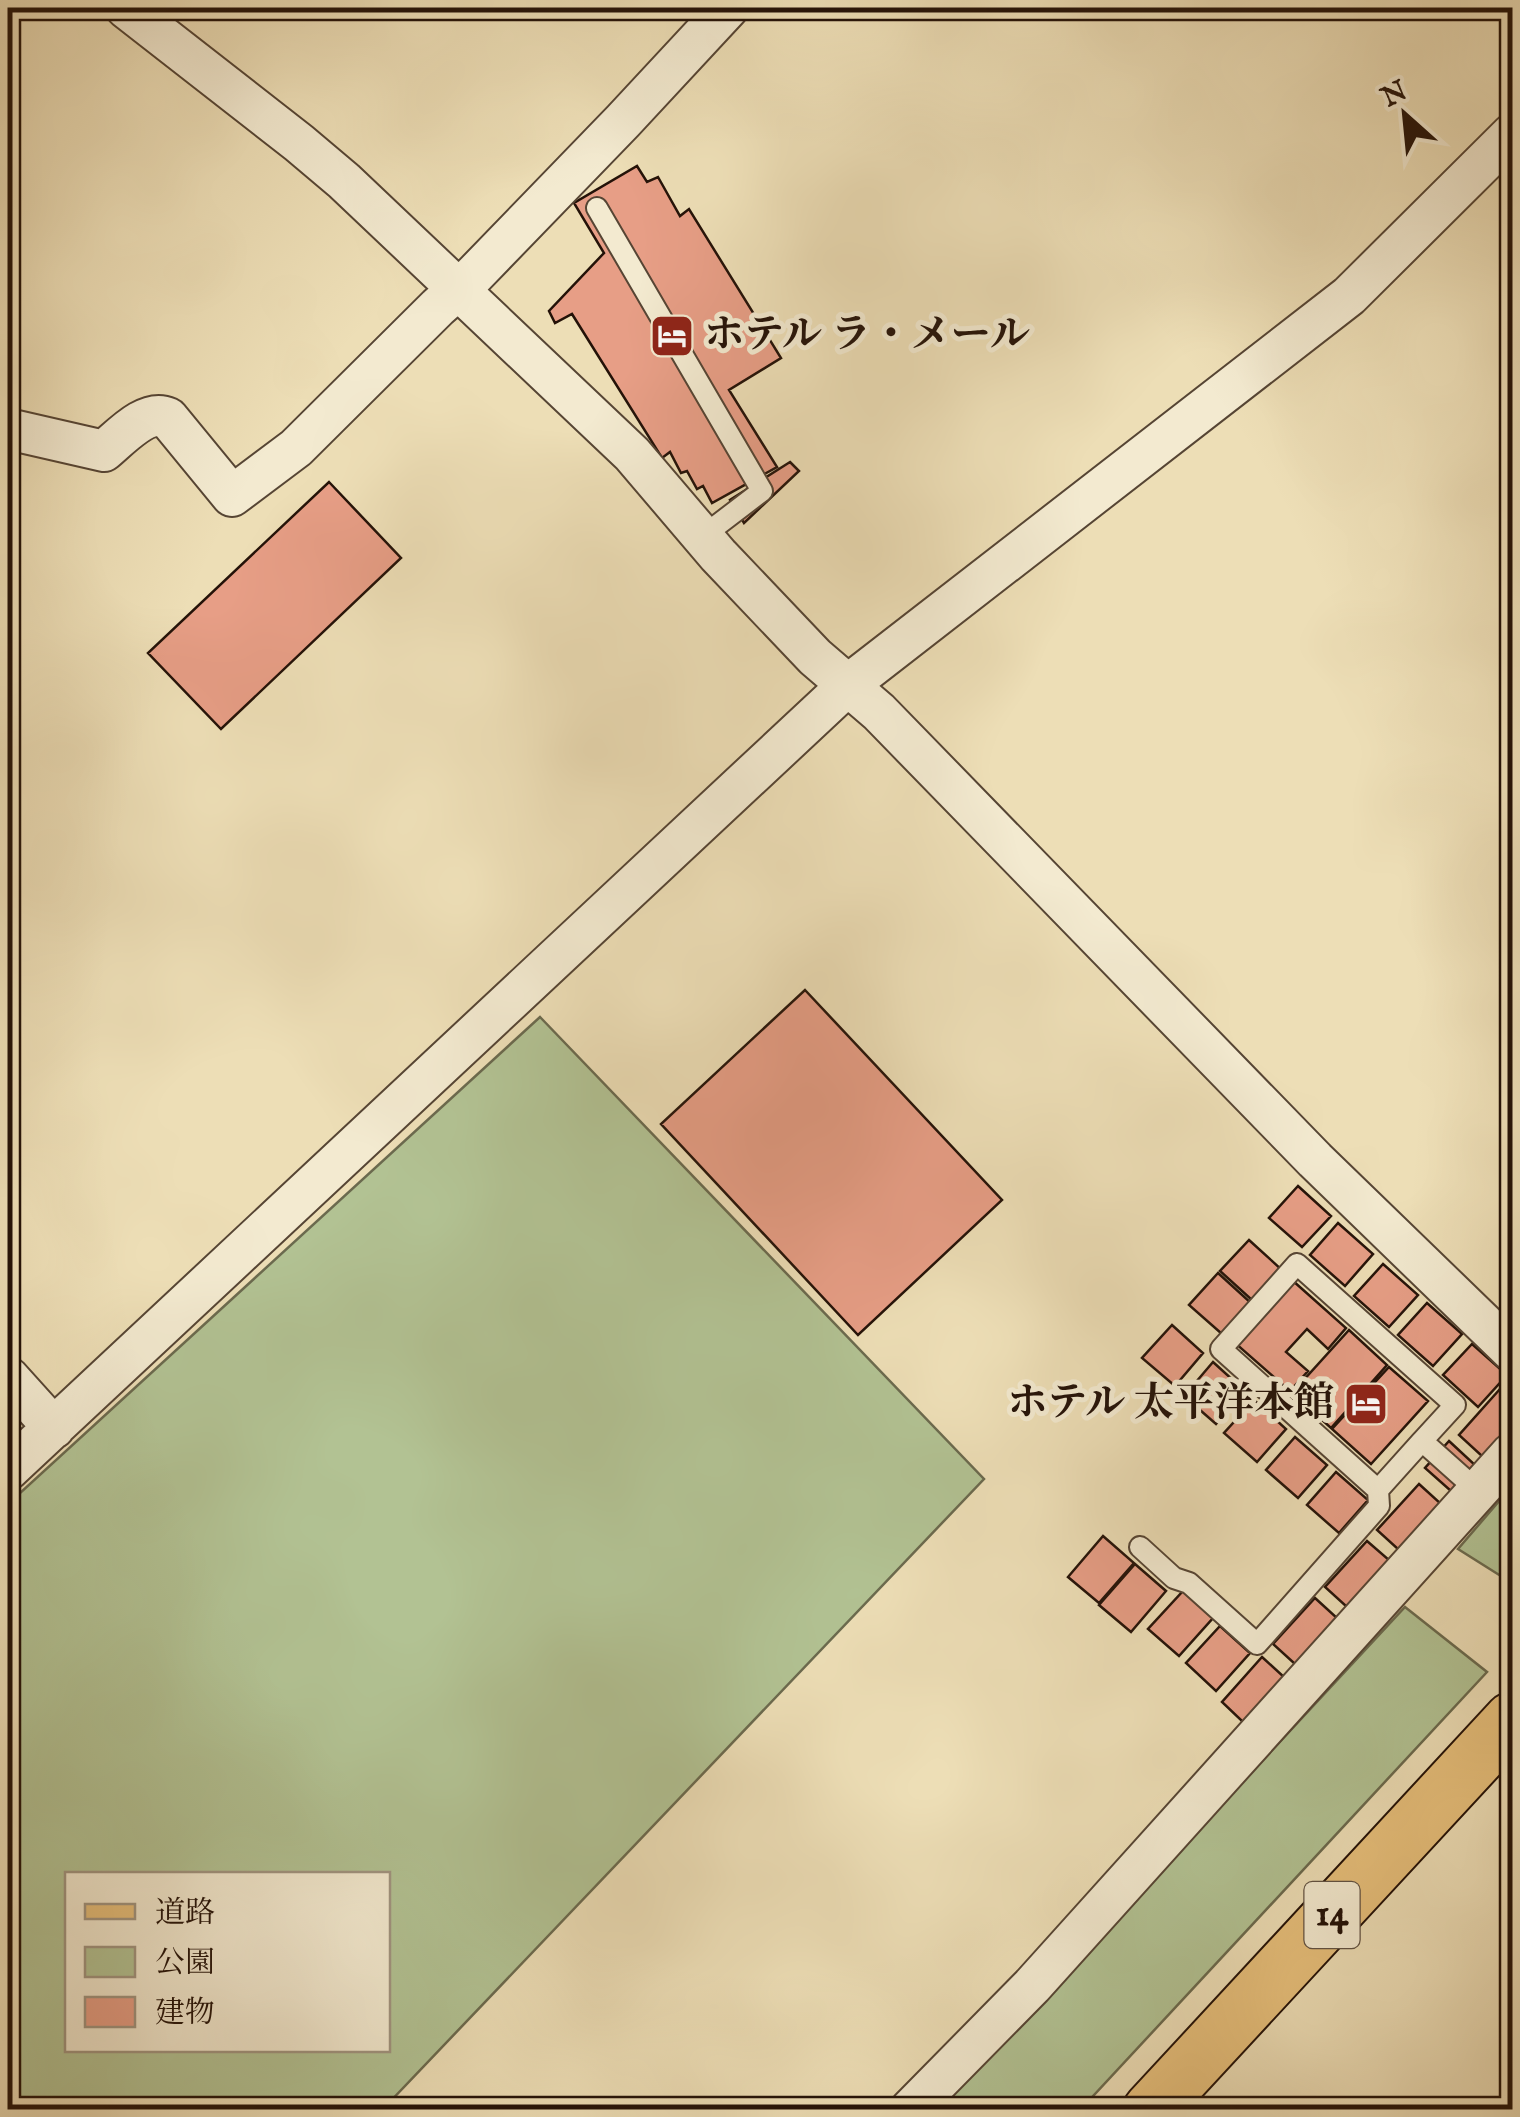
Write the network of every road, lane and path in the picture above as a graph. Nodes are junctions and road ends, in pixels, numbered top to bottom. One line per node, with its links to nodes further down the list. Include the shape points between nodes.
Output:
1 (126, 8): 5 (street, via 344,181)
2 (728, 8): 5 (street)
3 (1512, 134): 8 (street, via 1349,296)
4 (597, 208): 7 (lane, via 762,492)
5 (458, 289): 6 (street, via 296,448 232,496 160,414 104,451); 7 (street, via 632,454)
6 (8, 429)
7 (703, 536): 8 (street)
8 (848, 685): 9 (street, via 1314,1160); 11 (street)
9 (1512, 1351)
10 (8, 1377): 11 (street)
11 (54, 1428): 14 (street)
12 (1422, 1441): 15 (lane); 15 (lane, via 1455,1404 1297,1264 1221,1349); 16 (lane)
13 (1512, 1452): 16 (street)
14 (8, 1470)
15 (1378, 1490): 17 (lane, via 1379,1506 1257,1644)
16 (1478, 1491): 19 (street, via 1032,1986)
17 (1140, 1547)
18 (1512, 1720): 20 (main road, 14)
19 (910, 2110)
20 (1151, 2110)

